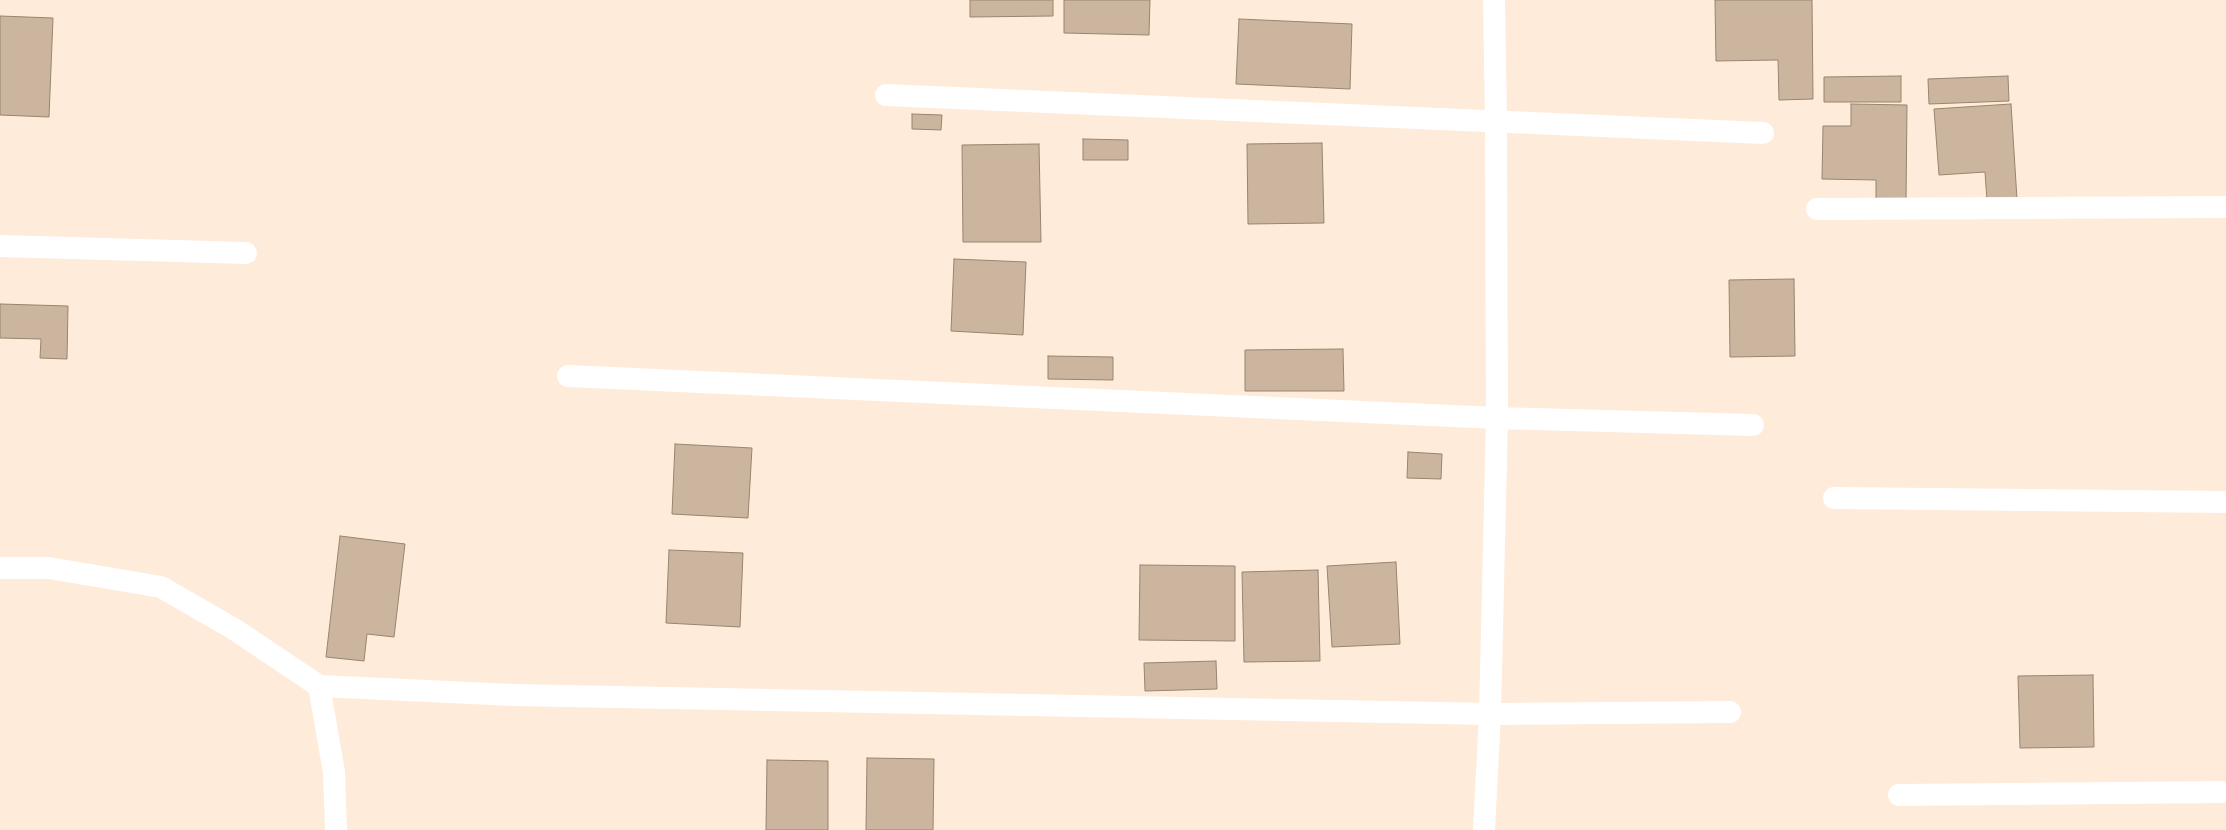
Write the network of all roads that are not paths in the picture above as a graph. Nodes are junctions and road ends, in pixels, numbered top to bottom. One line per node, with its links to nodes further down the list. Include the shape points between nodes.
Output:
1 (1494, 0): 3 (street)
2 (886, 95): 3 (street)
3 (1496, 122): 4 (street); 10 (street)
4 (1763, 133)
5 (2226, 207): 6 (street)
6 (1817, 209)
7 (0, 246): 8 (street)
8 (246, 253)
9 (568, 376): 10 (street)
10 (1497, 418): 11 (street); 17 (street)
11 (1753, 425)
12 (1834, 498): 13 (street)
13 (2226, 502)
14 (0, 568): 15 (street, via 49,568 161,587 234,630)
15 (319, 686): 17 (street, via 514,695); 20 (street, via 334,772)
16 (1730, 712): 17 (street)
17 (1490, 714): 21 (street)
18 (2226, 792): 19 (street)
19 (1899, 795)
20 (336, 830)
21 (1484, 830)

